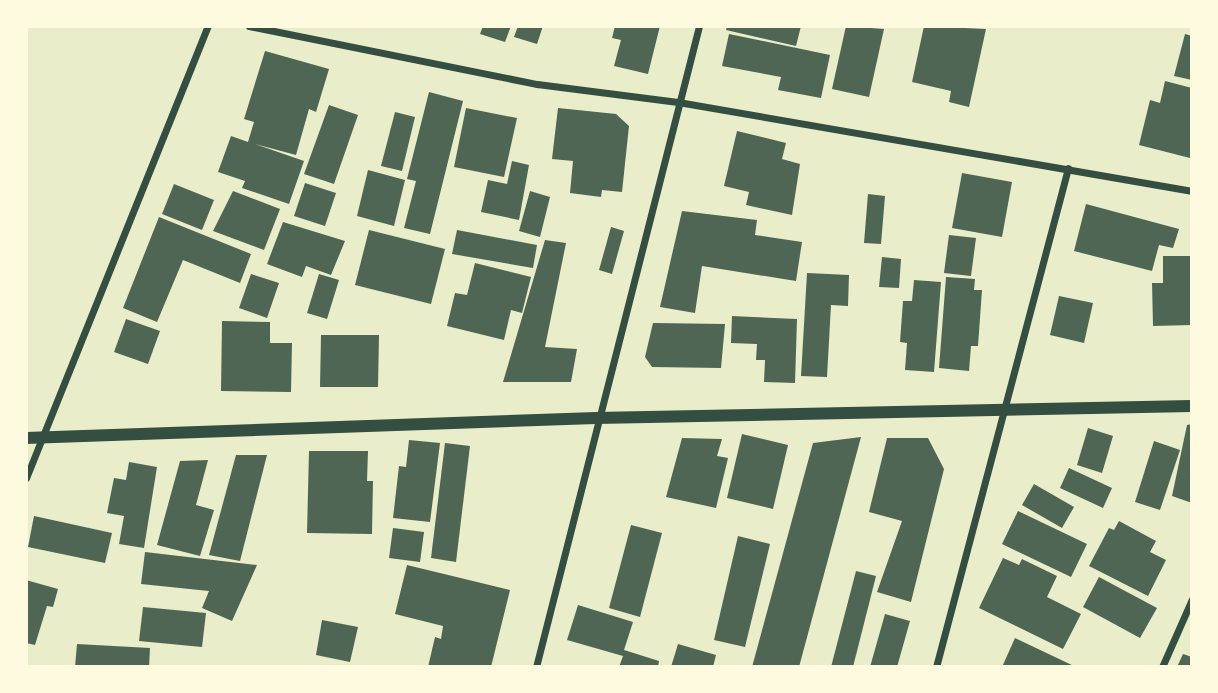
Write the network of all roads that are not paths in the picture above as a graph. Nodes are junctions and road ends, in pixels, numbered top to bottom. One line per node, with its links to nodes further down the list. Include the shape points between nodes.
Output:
1 (208, 26): 10 (street)
2 (249, 26): 4 (street, via 537,84)
3 (699, 26): 4 (street)
4 (678, 102): 5 (street); 9 (street)
5 (1068, 168): 6 (street); 8 (street)
6 (1192, 191)
7 (1192, 406): 8 (street)
8 (1004, 413): 9 (street); 15 (street)
9 (596, 418): 10 (street); 14 (street)
10 (43, 437): 11 (street); 12 (street)
11 (26, 438)
12 (26, 478)
13 (1192, 599): 16 (street)
14 (536, 667)
15 (936, 667)
16 (1162, 667)

